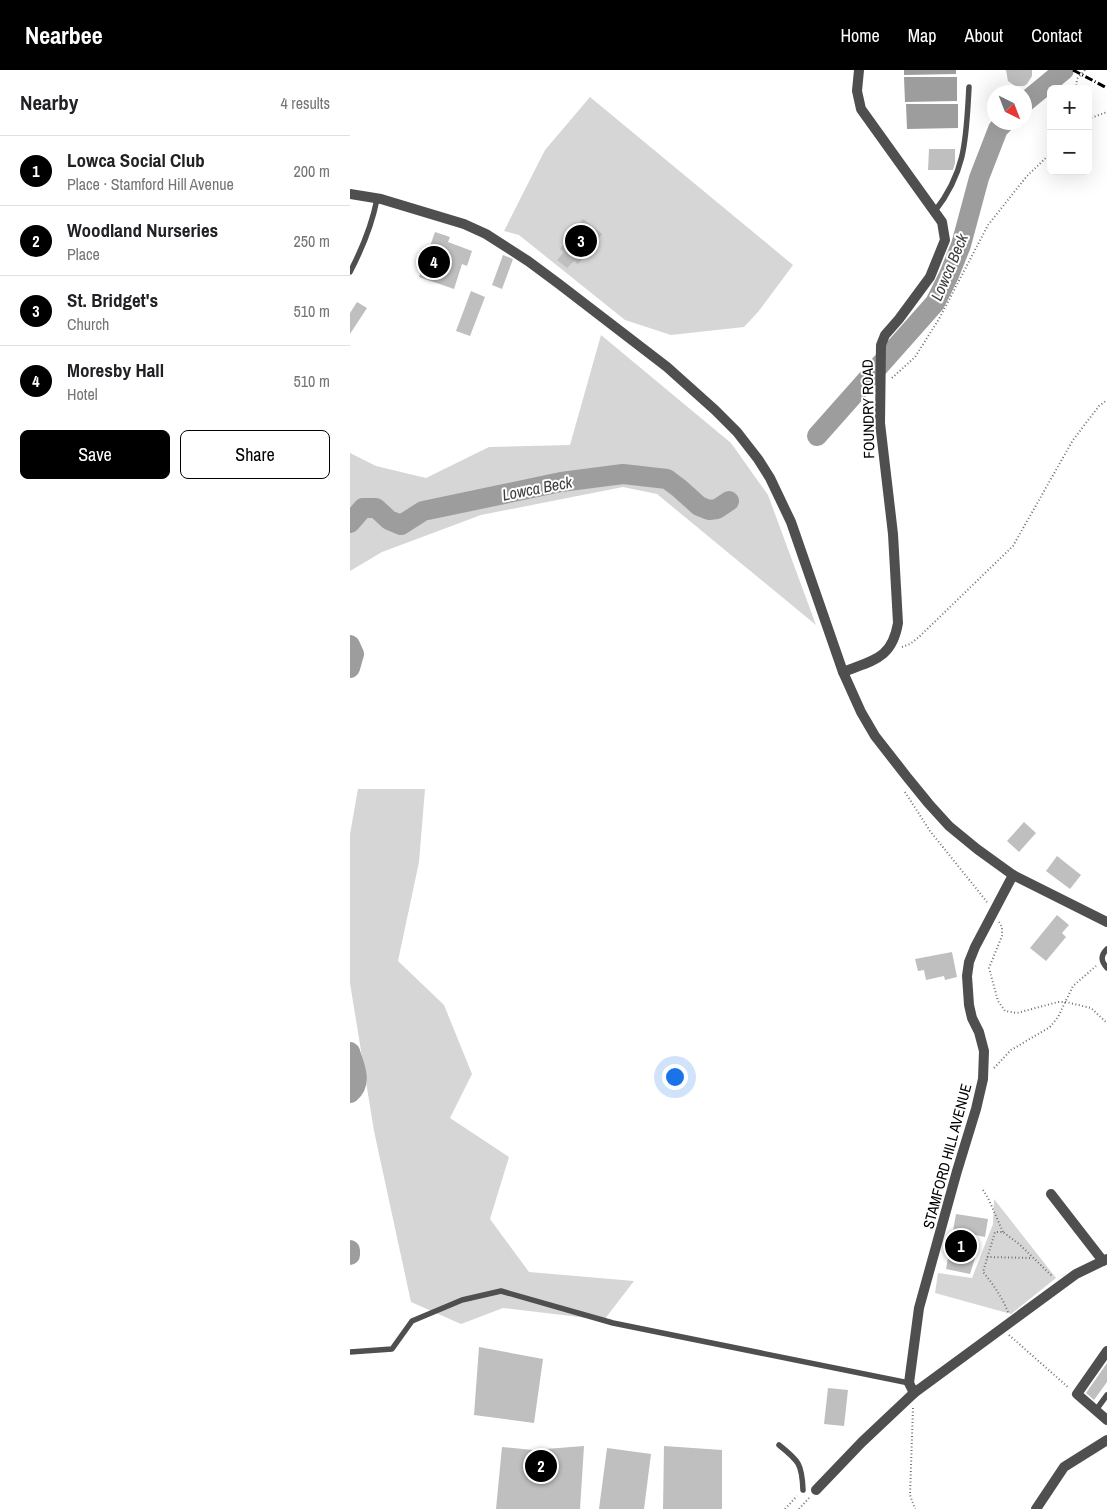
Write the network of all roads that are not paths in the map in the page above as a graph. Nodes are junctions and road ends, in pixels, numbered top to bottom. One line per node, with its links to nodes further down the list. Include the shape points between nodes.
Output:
1 (859, 70): 5 (street, FOUNDRY ROAD, via 857,91 860,109)
2 (970, 87): 5 (lane, via 961,162 948,192)
3 (350, 194): 4 (street)
4 (377, 199): 6 (lane, via 373,219); 7 (street, via 443,217 486,234 528,261 667,367 715,410 747,445 780,498)
5 (935, 211): 7 (street, FOUNDRY ROAD, via 942,222 945,240 942,248 930,277 885,335 881,345 880,423 893,534 898,623 888,650)
6 (350, 272)
7 (843, 672): 8 (street, via 868,725 928,804 962,838)
8 (1013, 875): 9 (street); 16 (street, STAMFORD HILL AVENUE, via 969,962 969,1005 984,1051 983,1079 920,1308)
9 (1107, 922)
10 (1107, 949): 11 (lane, via 1102,961)
11 (1107, 968)
12 (1051, 1194): 13 (street)
13 (1105, 1260): 17 (street, via 1076,1274)
14 (1107, 1351): 19 (street, via 1077,1394)
15 (350, 1352): 16 (lane, via 392,1349 412,1321 462,1300 501,1291 613,1323)
16 (908, 1383): 17 (street)
17 (914, 1393): 24 (street)
18 (1107, 1395): 19 (lane)
19 (1096, 1410): 20 (street)
20 (1107, 1420)
21 (1107, 1440): 25 (street, via 1064,1467)
22 (779, 1445): 23 (lane, via 801,1466)
23 (803, 1490)
24 (816, 1490)
25 (1036, 1509)

